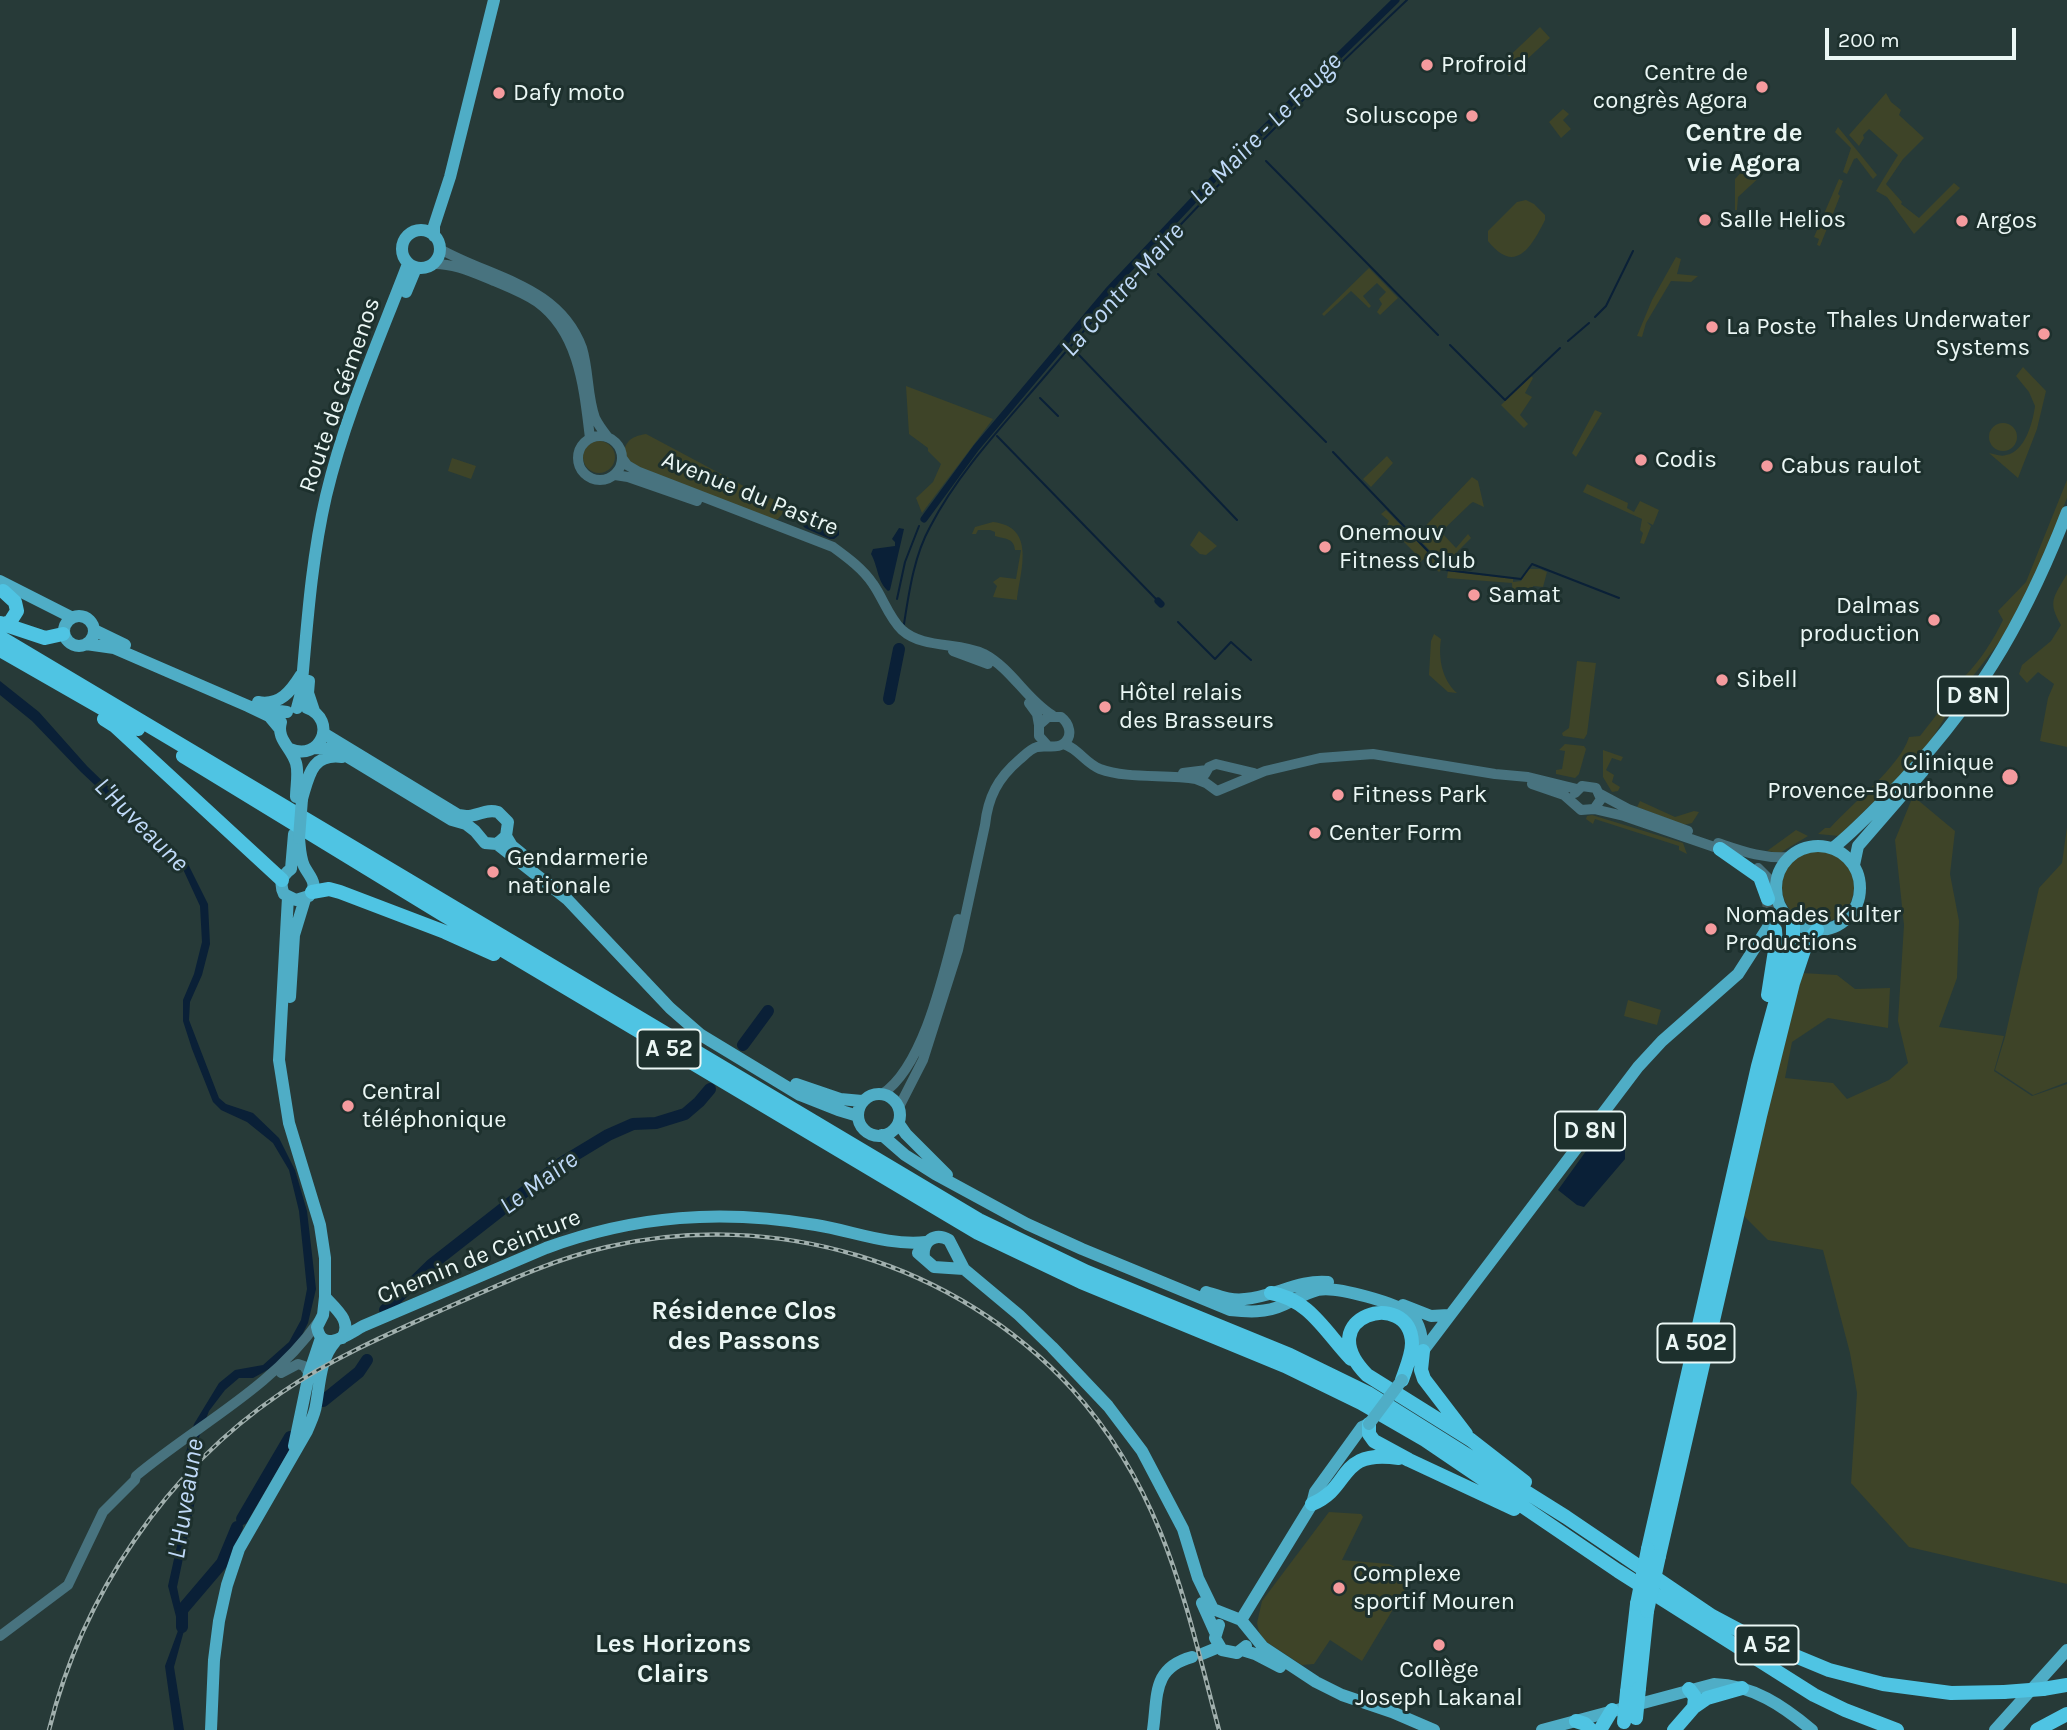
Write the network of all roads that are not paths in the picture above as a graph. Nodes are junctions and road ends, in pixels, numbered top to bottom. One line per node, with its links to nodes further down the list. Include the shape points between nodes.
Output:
1 (489, 0): 3 (main road)
2 (495, 0): 3 (main road)
3 (478, 52): 4 (main road, via 431,217)
4 (432, 238): 5 (main road, via 439,256); 6 (main road, via 412,232 404,240 402,251); 7 (street, via 455,258 534,291 563,316 582,348 595,418)
5 (432, 264): 6 (main road); 8 (street, via 450,265 518,291 557,320 579,372)
6 (412, 266): 19 (main road, Route de Gémenos, via 349,419 327,494 313,569); 22 (main road, Route de Gémenos, via 337,482 323,552 312,651 308,693)
7 (607, 436): 8 (street); 9 (street, via 619,445)
8 (590, 438): 10 (street, via 579,451 582,471 597,480)
9 (622, 458): 10 (street); 23 (street, Avenue du Pastre, via 639,472 833,547 872,583 901,630 918,639 986,656)
10 (615, 475): 25 (street, Avenue du Pastre, via 704,503 827,551 861,579 904,640 983,661 1030,704)
11 (2067, 512): 48 (main road, D 8N, via 2032,597 1959,717 1923,760)
12 (2067, 533): 51 (main road, D 8N, via 2016,644 1944,748 1858,846)
13 (1, 587): 14 (main road, via 50,612); 15 (highway, via 17,611)
14 (66, 626): 15 (highway, via 45,638); 16 (main road, via 80,615 88,618); 17 (main road, via 72,645)
15 (1, 628): 103 (highway, A 52, via 936,1196 1042,1252 1333,1374 1402,1412)
16 (94, 630): 17 (main road); 20 (main road)
17 (86, 644): 24 (main road, via 114,648 248,706 269,716)
18 (0, 651): 53 (highway, via 115,726); 61 (highway, A 52, via 150,736)
19 (303, 672): 20 (main road, via 284,697 263,703); 21 (main road, Route de Gémenos)
20 (248, 700): 21 (main road, via 272,710)
21 (292, 710): 22 (main road); 24 (main road)
22 (314, 711): 27 (main road)
23 (1052, 715): 25 (street); 26 (street, via 1064,719)
24 (279, 728): 30 (main road)
25 (1039, 729): 29 (street); 63 (street, via 989,786 957,923 924,1030 914,1058)
26 (1070, 732): 28 (street); 34 (street, via 1095,760 1111,766)
27 (324, 733): 31 (main road); 44 (main road, via 454,813)
28 (1063, 744): 29 (street); 37 (street, via 1108,771)
29 (1047, 745): 65 (street, via 1030,750 993,789 958,950 923,1060)
30 (290, 749): 31 (main road); 41 (main road, via 297,766)
31 (311, 749): 32 (main road, via 335,749); 41 (main road)
32 (353, 759): 41 (main road, via 332,756 318,761); 45 (main road)
33 (1228, 767): 34 (street, via 1216,764); 35 (street); 38 (street, via 1232,775)
34 (1207, 771): 37 (street)
35 (1255, 773): 36 (street, via 1320,758 1373,754); 38 (street)
36 (1495, 774): 39 (street); 42 (street, via 1564,795)
37 (1206, 783): 38 (street, via 1217,791)
38 (1228, 786)
39 (1577, 789): 40 (street, via 1591,785); 42 (street)
40 (1600, 794): 43 (street); 50 (street, via 1628,809 1754,855)
41 (299, 798): 46 (main road, bridge)
42 (1575, 803): 43 (street, via 1581,810)
43 (1594, 810): 49 (street)
44 (479, 816): 45 (main road); 47 (main road, via 493,810 503,814 508,822)
45 (475, 831): 47 (main road, via 485,843)
46 (297, 836): 52 (main road); 53 (main road)
47 (502, 840): 64 (main road, via 570,894 689,1016 802,1088 840,1100); 66 (main road, via 701,1035 800,1095)
48 (1833, 848): 50 (main road, via 1813,845); 51 (main road)
49 (1720, 849): 54 (highway, via 1760,877)
50 (1789, 857): 54 (main road, via 1778,873)
51 (1854, 865): 59 (main road, via 1860,892 1854,909 1838,925)
52 (305, 870): 53 (main road); 55 (main road, via 314,882)
53 (286, 875): 56 (main road, via 282,890)
54 (1774, 894): 57 (main road); 60 (main road, D 8N)
55 (308, 896): 56 (main road); 61 (highway, via 322,889 334,890 464,940); 69 (main road, via 294,935 286,1040)
56 (288, 897): 69 (main road, via 279,1060)
57 (1790, 919): 59 (main road); 60 (main road, D 8N, via 1772,921); 62 (highway, A 502, via 1793,938)
58 (1775, 930): 62 (highway)
59 (1816, 930): 104 (highway, A 502, via 1806,944 1780,1034)
60 (1747, 963): 82 (main road, D 8N, via 1638,1067)
61 (651, 1039): 103 (highway, A 52, via 978,1233 1361,1403)
62 (1758, 1066): 104 (highway, A 502)
63 (882, 1094): 64 (main road); 65 (main road)
64 (862, 1101): 66 (main road)
65 (899, 1107): 67 (main road)
66 (858, 1116): 68 (main road, via 868,1133)
67 (899, 1124): 68 (main road); 70 (main road)
68 (882, 1135): 70 (main road, via 905,1155)
69 (294, 1140): 79 (main road, via 320,1225)
70 (957, 1185): 76 (main road, via 1027,1224)
71 (926, 1242): 72 (main road, Chemin de Ceinture); 73 (main road, via 945,1237); 74 (main road)
72 (900, 1244): 74 (main road, Chemin de Ceinture); 86 (main road, Chemin de Ceinture, via 762,1217 717,1215 637,1223 569,1239)
73 (954, 1254): 75 (main road); 77 (main road)
74 (924, 1257): 75 (main road, via 934,1267)
75 (945, 1266): 77 (main road)
76 (1127, 1267): 78 (main road, via 1226,1299); 80 (main road, via 1230,1310 1266,1311)
77 (964, 1269): 95 (main road, via 1019,1315)
78 (1271, 1293): 80 (highway); 81 (main road, via 1324,1282)
79 (325, 1297): 83 (main road); 84 (main road)
80 (1294, 1299): 85 (main road, via 1320,1289 1347,1291 1399,1308); 91 (highway)
81 (1431, 1315): 82 (main road); 87 (main road)
82 (1449, 1315): 87 (main road, D 8N)
83 (320, 1318): 84 (main road, via 332,1312); 88 (main road); 93 (street)
84 (344, 1319): 86 (main road, Chemin de Ceinture); 89 (main road, via 346,1331)
85 (1417, 1324): 87 (main road); 90 (main road)
86 (363, 1326): 89 (main road, Chemin de Ceinture)
87 (1438, 1331): 90 (main road, D 8N)
88 (320, 1337): 89 (main road); 92 (main road); 93 (street)
89 (338, 1340): 100 (main road, via 328,1349 314,1412)
90 (1423, 1351): 94 (main road, D 8N); 98 (highway, via 1424,1379)
91 (1354, 1362): 94 (highway, via 1348,1339 1354,1325 1370,1313 1387,1312 1403,1321 1410,1333); 98 (highway, via 1382,1386)
92 (309, 1374): 93 (street, via 298,1364); 100 (main road)
93 (275, 1376): 96 (street)
94 (1402, 1380): 97 (main road, D 8N, bridge)
95 (1094, 1393): 105 (main road, via 1142,1451 1182,1529 1206,1598 1213,1609); 107 (main road, via 1156,1486 1178,1530 1198,1596)
96 (214, 1420): 101 (street); 101 (street, via 145,1468)
97 (1368, 1424): 99 (highway, via 1374,1441); 102 (main road, D 8N, via 1360,1444)
98 (1471, 1440): 103 (highway, via 1508,1468)
99 (1409, 1460): 102 (highway, via 1368,1457 1339,1479 1326,1498); 103 (highway)
100 (290, 1462): 120 (main road, via 239,1549 227,1585 219,1621)
101 (135, 1480): 108 (street, via 103,1513 68,1585)
102 (1311, 1504): 105 (main road, D 8N)
103 (1558, 1521): 112 (highway, A 52, bridge, via 1712,1616 1829,1670 1883,1684 1951,1693); 129 (highway, A 52, via 1722,1638 1814,1695)
104 (1653, 1553): 119 (highway, A 502, bridge, via 1642,1608)
105 (1236, 1619): 106 (main road); 107 (main road, via 1222,1622)
106 (1250, 1631): 110 (main road); 123 (main road, via 1263,1647 1316,1682)
107 (1215, 1632): 109 (main road)
108 (0, 1636)
109 (1219, 1647): 110 (main road, via 1231,1653); 121 (main road, via 1167,1669 1158,1690)
110 (1242, 1650): 122 (main road, via 1353,1706)
111 (2067, 1650): 130 (main road)
112 (2067, 1685)
113 (1742, 1688): 114 (main road, via 1714,1684); 115 (highway, via 1713,1695); 128 (main road, via 1781,1706)
114 (1689, 1689): 115 (highway, via 1695,1697); 116 (main road)
115 (1694, 1707): 127 (highway)
116 (1612, 1710): 118 (main road); 126 (highway)
117 (2067, 1714): 131 (highway)
118 (1576, 1721): 124 (main road); 125 (highway)
119 (1630, 1725)
120 (209, 1730)
121 (1153, 1730)
122 (1417, 1730)
123 (1434, 1730)
124 (1542, 1730)
125 (1591, 1730)
126 (1600, 1730)
127 (1674, 1730)
128 (1812, 1730)
129 (1897, 1730)
130 (1995, 1730)
131 (2037, 1730)

